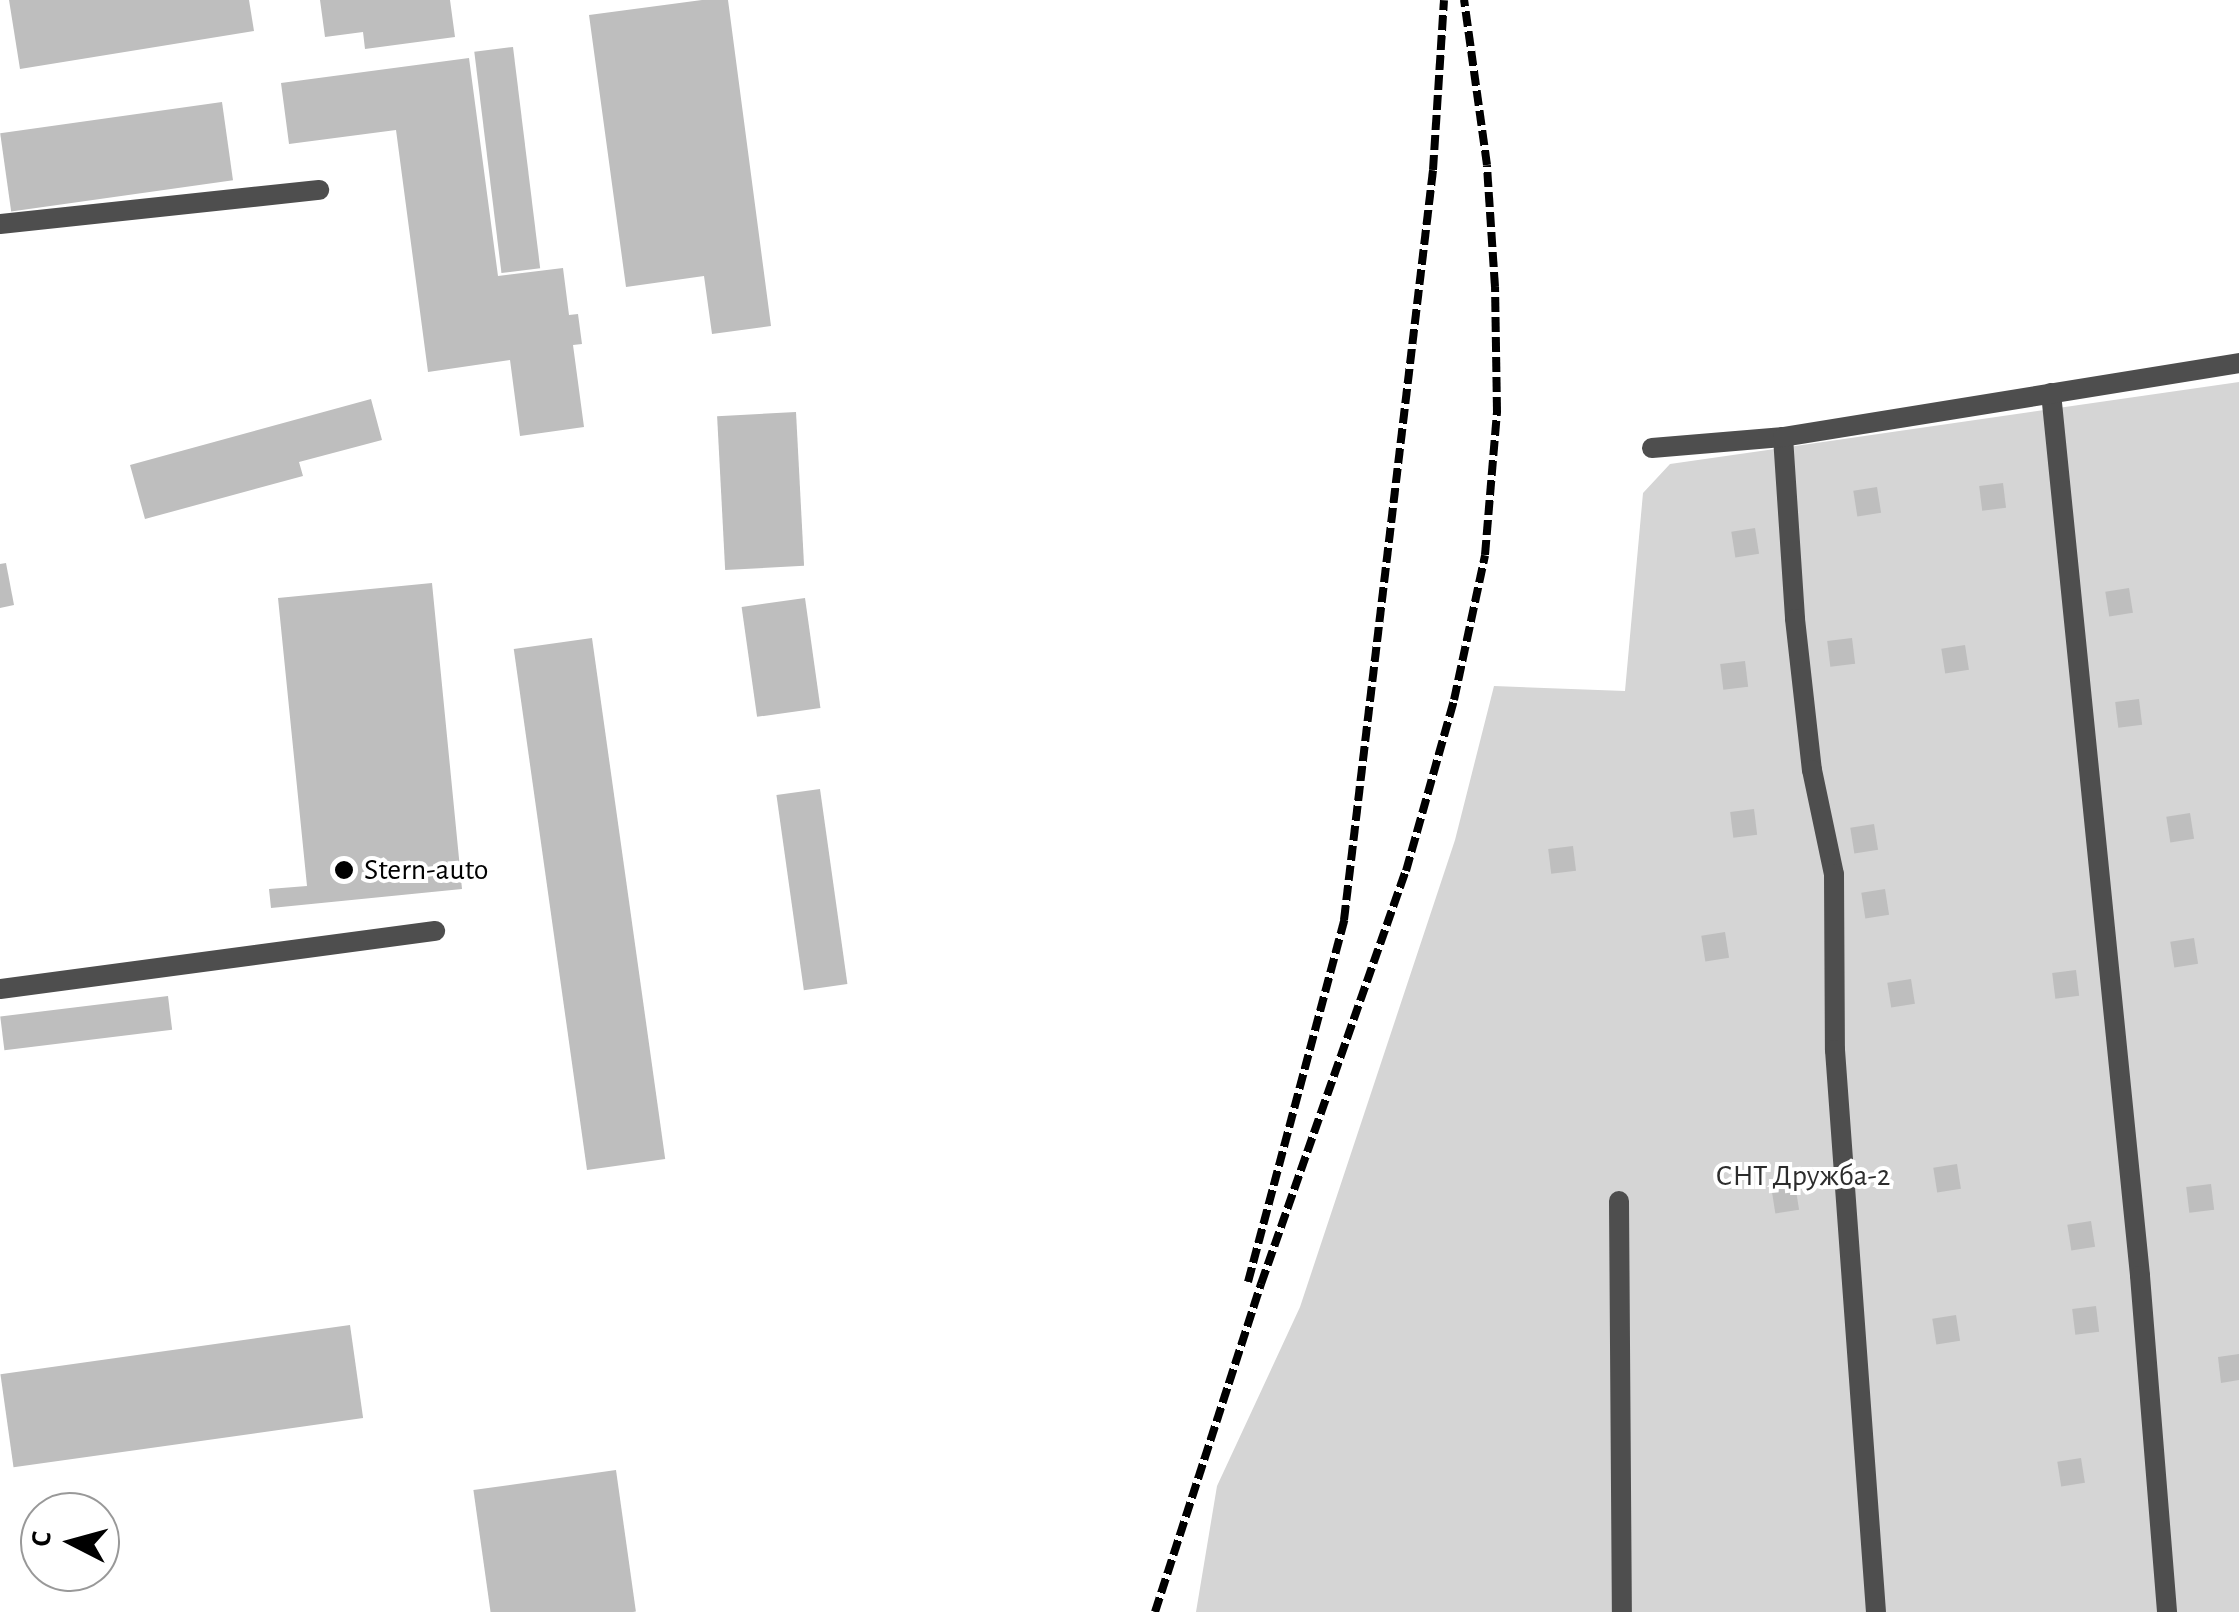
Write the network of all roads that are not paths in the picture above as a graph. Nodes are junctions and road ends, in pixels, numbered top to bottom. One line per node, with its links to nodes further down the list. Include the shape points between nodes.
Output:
1 (318, 190): 2 (lane)
2 (0, 224)
3 (2239, 364): 4 (lane)
4 (2051, 393): 5 (lane); 12 (lane)
5 (1783, 437): 6 (lane); 11 (lane, via 1812,770 1834,874 1835,1050)
6 (1652, 448)
7 (436, 931): 8 (lane)
8 (0, 989)
9 (1619, 1201): 10 (lane)
10 (1622, 1612)
11 (1876, 1612)
12 (2168, 1612)

